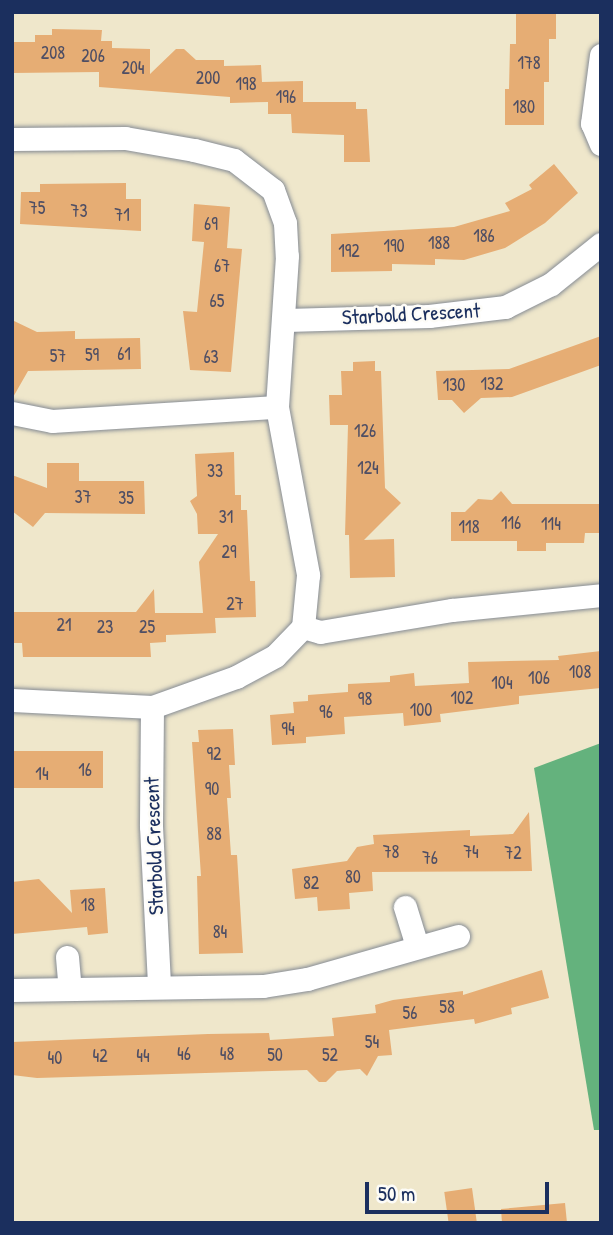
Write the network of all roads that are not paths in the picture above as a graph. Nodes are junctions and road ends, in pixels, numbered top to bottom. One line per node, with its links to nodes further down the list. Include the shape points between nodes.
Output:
1 (601, 55): 3 (street, via 592,123)
2 (12, 139): 5 (street, via 125,138 234,160 254,172 273,190 285,223)
3 (601, 144)
4 (601, 244): 5 (street, Starbold Crescent, via 551,284 505,307 429,316)
5 (286, 320): 6 (street)
6 (277, 407): 7 (street, via 52,421); 9 (street, via 308,575)
7 (12, 414)
8 (601, 595): 9 (street, via 452,610 320,632)
9 (303, 627): 11 (street, via 275,656 236,677)
10 (12, 700): 11 (street)
11 (152, 707): 16 (street, Starbold Crescent, via 151,826)
12 (405, 907): 14 (street)
13 (458, 936): 14 (street)
14 (417, 946): 16 (street, via 285,982)
15 (67, 957): 17 (street)
16 (159, 985): 17 (street)
17 (70, 989): 18 (street)
18 (12, 990)

